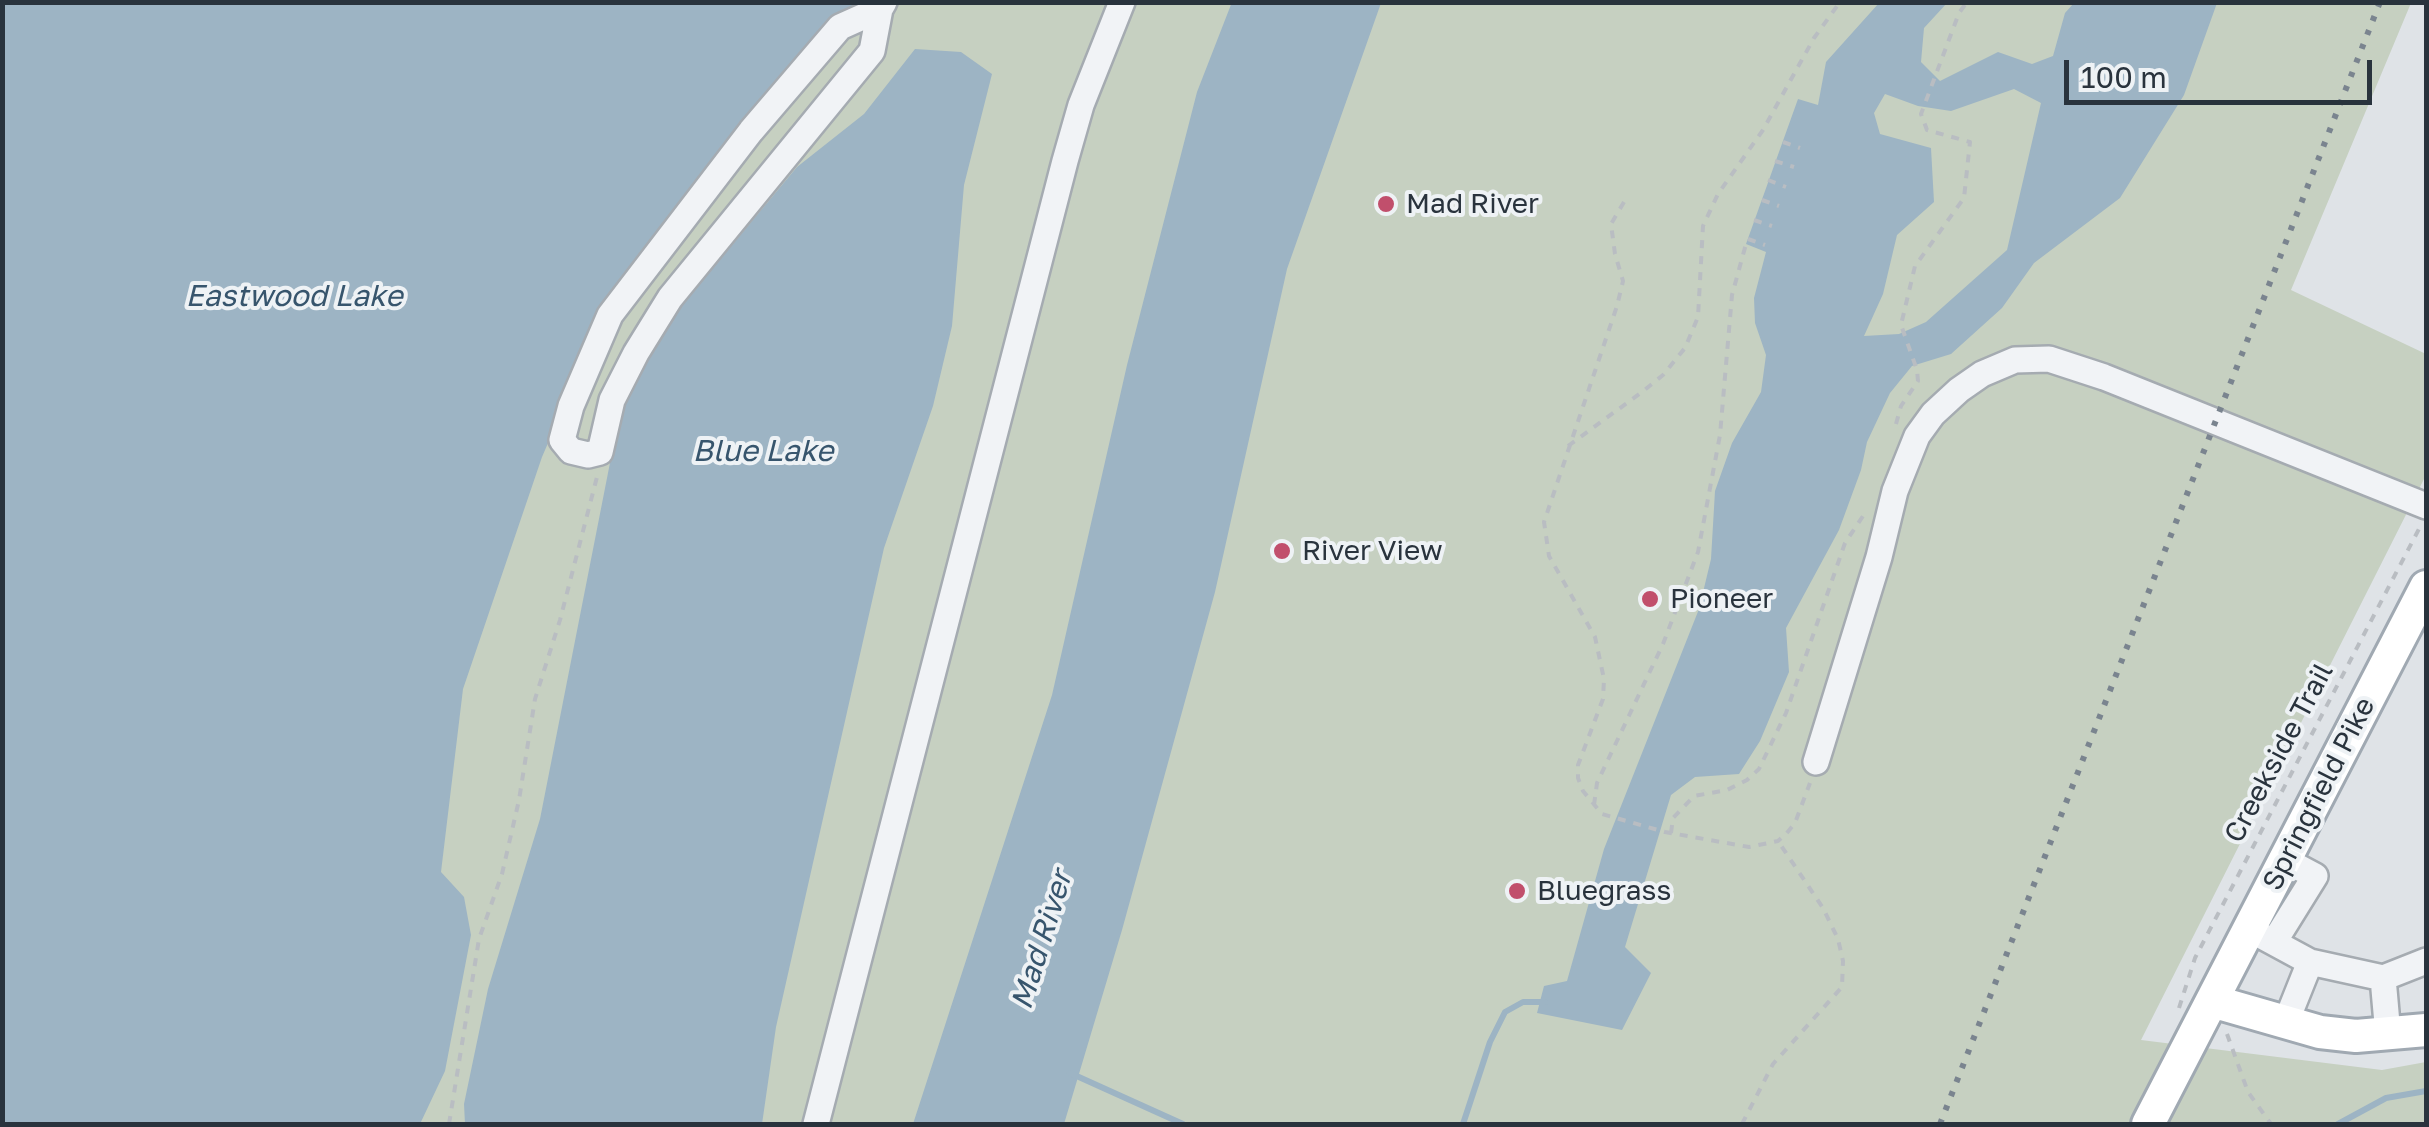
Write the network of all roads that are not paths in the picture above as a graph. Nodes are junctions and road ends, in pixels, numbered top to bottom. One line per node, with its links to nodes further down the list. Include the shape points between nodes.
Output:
1 (1122, 2): 14 (lane, via 1065,160)
2 (882, 6): 2 (lane, via 840,28 610,315 570,406 562,440 570,451 600,452 612,400 644,340 681,284 872,51)
3 (2426, 506): 5 (lane, via 2049,359 1999,367 1958,390 1918,436 1895,491)
4 (2426, 586): 6 (main road, Springfield Pike, via 2285,860)
5 (1816, 762)
6 (2261, 935): 7 (lane); 10 (main road, Springfield Pike)
7 (2310, 962): 9 (lane); 11 (lane)
8 (2426, 962): 9 (lane)
9 (2384, 978): 13 (lane)
10 (2197, 1005): 11 (main road); 15 (main road, Springfield Pike)
11 (2286, 1022): 13 (main road, via 2320,1032)
12 (2426, 1030): 13 (main road)
13 (2388, 1035)
14 (816, 1124)
15 (2148, 1124)

